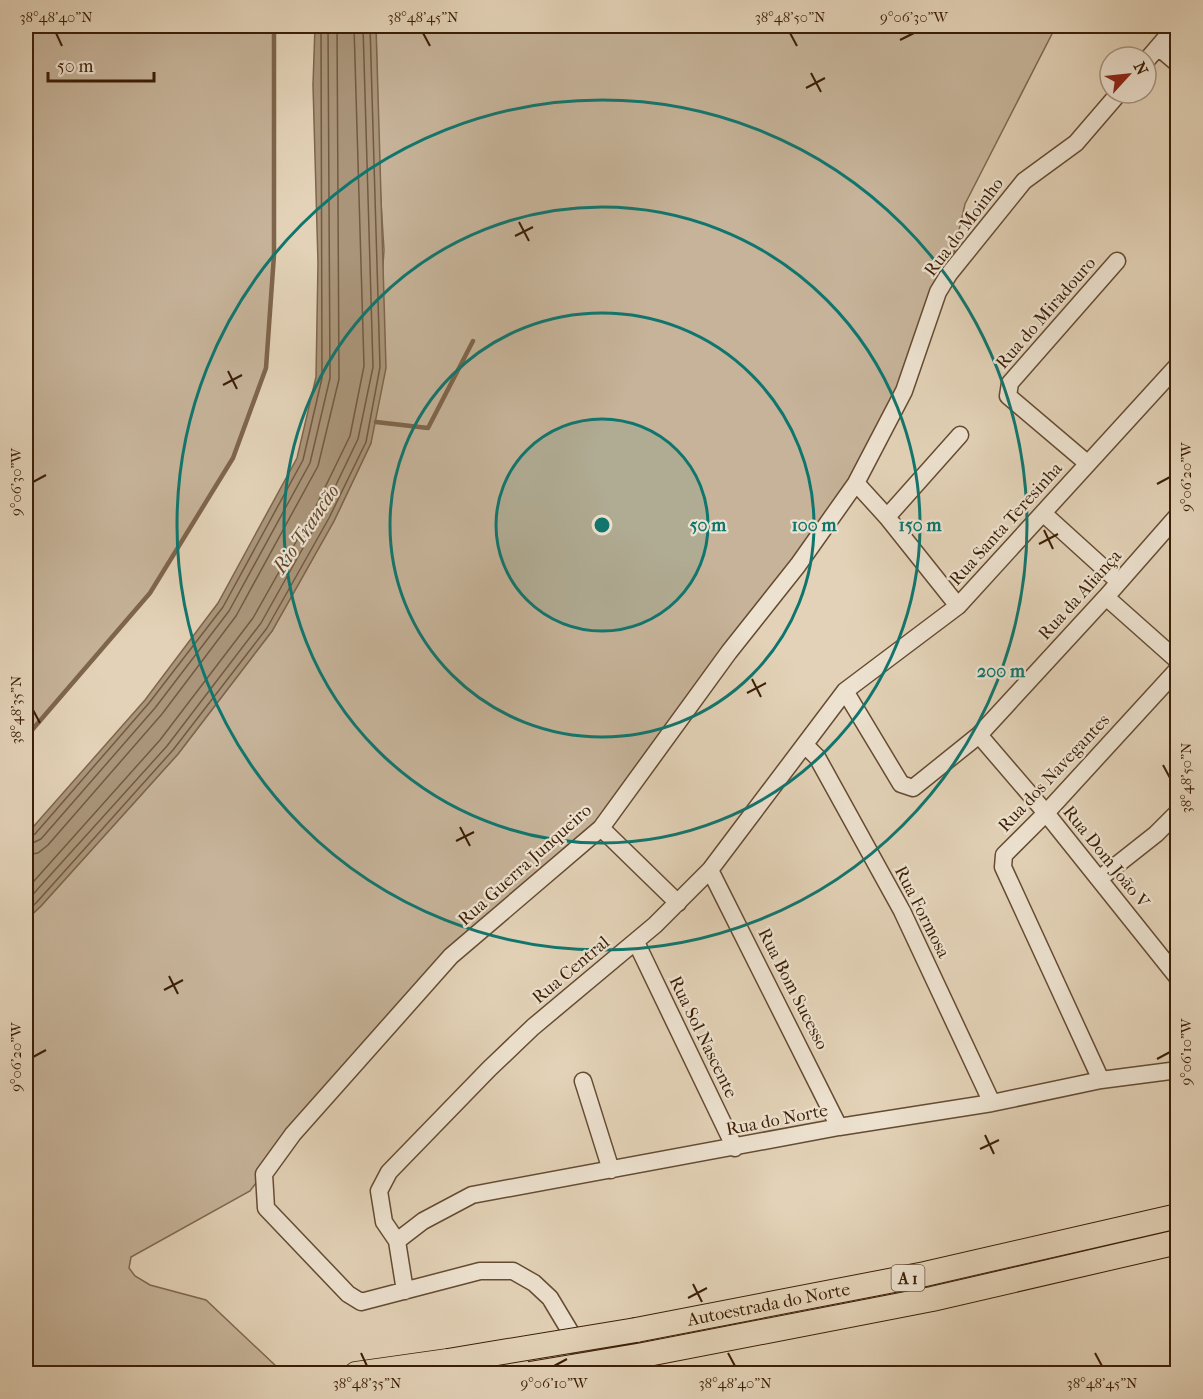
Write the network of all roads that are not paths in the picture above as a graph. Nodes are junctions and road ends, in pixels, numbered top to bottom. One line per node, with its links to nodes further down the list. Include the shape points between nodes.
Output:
1 (1176, 26): 2 (street)
2 (1158, 47): 3 (street)
3 (1178, 64)
4 (1108, 105): 9 (street, Rua do Moinho, via 1076,142 1024,181 949,274 904,391)
5 (1116, 261): 8 (street, Rua do Miradouro, via 1010,382 1008,396)
6 (1178, 365): 8 (street, Rua Santa Teresinha)
7 (960, 435): 12 (street)
8 (1087, 463): 10 (street, Rua Santa Teresinha)
9 (856, 483): 12 (street); 23 (street, Rua Guerra Junqueiro)
10 (1044, 514): 13 (street); 15 (street, Rua Santa Teresinha)
11 (1178, 515): 13 (street, Rua da Aliança)
12 (887, 517): 15 (street)
13 (1119, 582): 14 (street, Rua da Aliança)
14 (1106, 597): 16 (street); 19 (street, Rua da Aliança)
15 (958, 606): 18 (street, Rua Santa Teresinha)
16 (1178, 661)
17 (1178, 669): 22 (street, Rua dos Navegantes)
18 (845, 691): 19 (street, Rua da Aliança, via 901,784 913,788); 20 (street, Rua Central)
19 (979, 735): 22 (street, Rua Dom João V)
20 (806, 746): 24 (street, Rua Central); 32 (street, Rua Formosa, via 817,757 902,911)
21 (1178, 812): 25 (street)
22 (1046, 813): 25 (street, Rua Dom João V); 30 (street, Rua dos Navegantes, via 1004,855 1003,867)
23 (601, 828): 26 (street); 39 (street, Rua Guerra Junqueiro, via 451,956 293,1134 264,1174 266,1208 348,1294 362,1302)
24 (710, 870): 26 (street, Rua Central); 33 (street, Rua Bom Sucesso)
25 (1099, 879): 28 (street, Rua Dom João V)
26 (678, 903): 27 (street, Rua Central)
27 (636, 942): 34 (street, Rua Sol Nascente); 37 (street, Rua Central, via 526,1034 389,1172 379,1191 384,1222)
28 (1178, 978)
29 (1178, 1070): 30 (street, Rua do Norte)
30 (1101, 1080): 32 (street, Rua do Norte)
31 (583, 1081): 35 (street)
32 (992, 1102): 33 (street, Rua do Norte)
33 (839, 1128): 34 (street, Rua do Norte)
34 (735, 1148): 35 (street, Rua do Norte)
35 (611, 1170): 37 (street, Rua do Norte, via 472,1195 423,1221)
36 (1178, 1216): 40 (highway, Autoestrada do Norte / A 1, bridge, via 914,1277 636,1330)
37 (397, 1241): 39 (street, Rua Central)
38 (1178, 1242): 41 (highway, Autoestrada do Norte / A 1, bridge, via 921,1301)
39 (405, 1291): 42 (street, via 480,1271 513,1271 550,1298)
40 (357, 1374)
41 (530, 1374)
42 (595, 1374)

